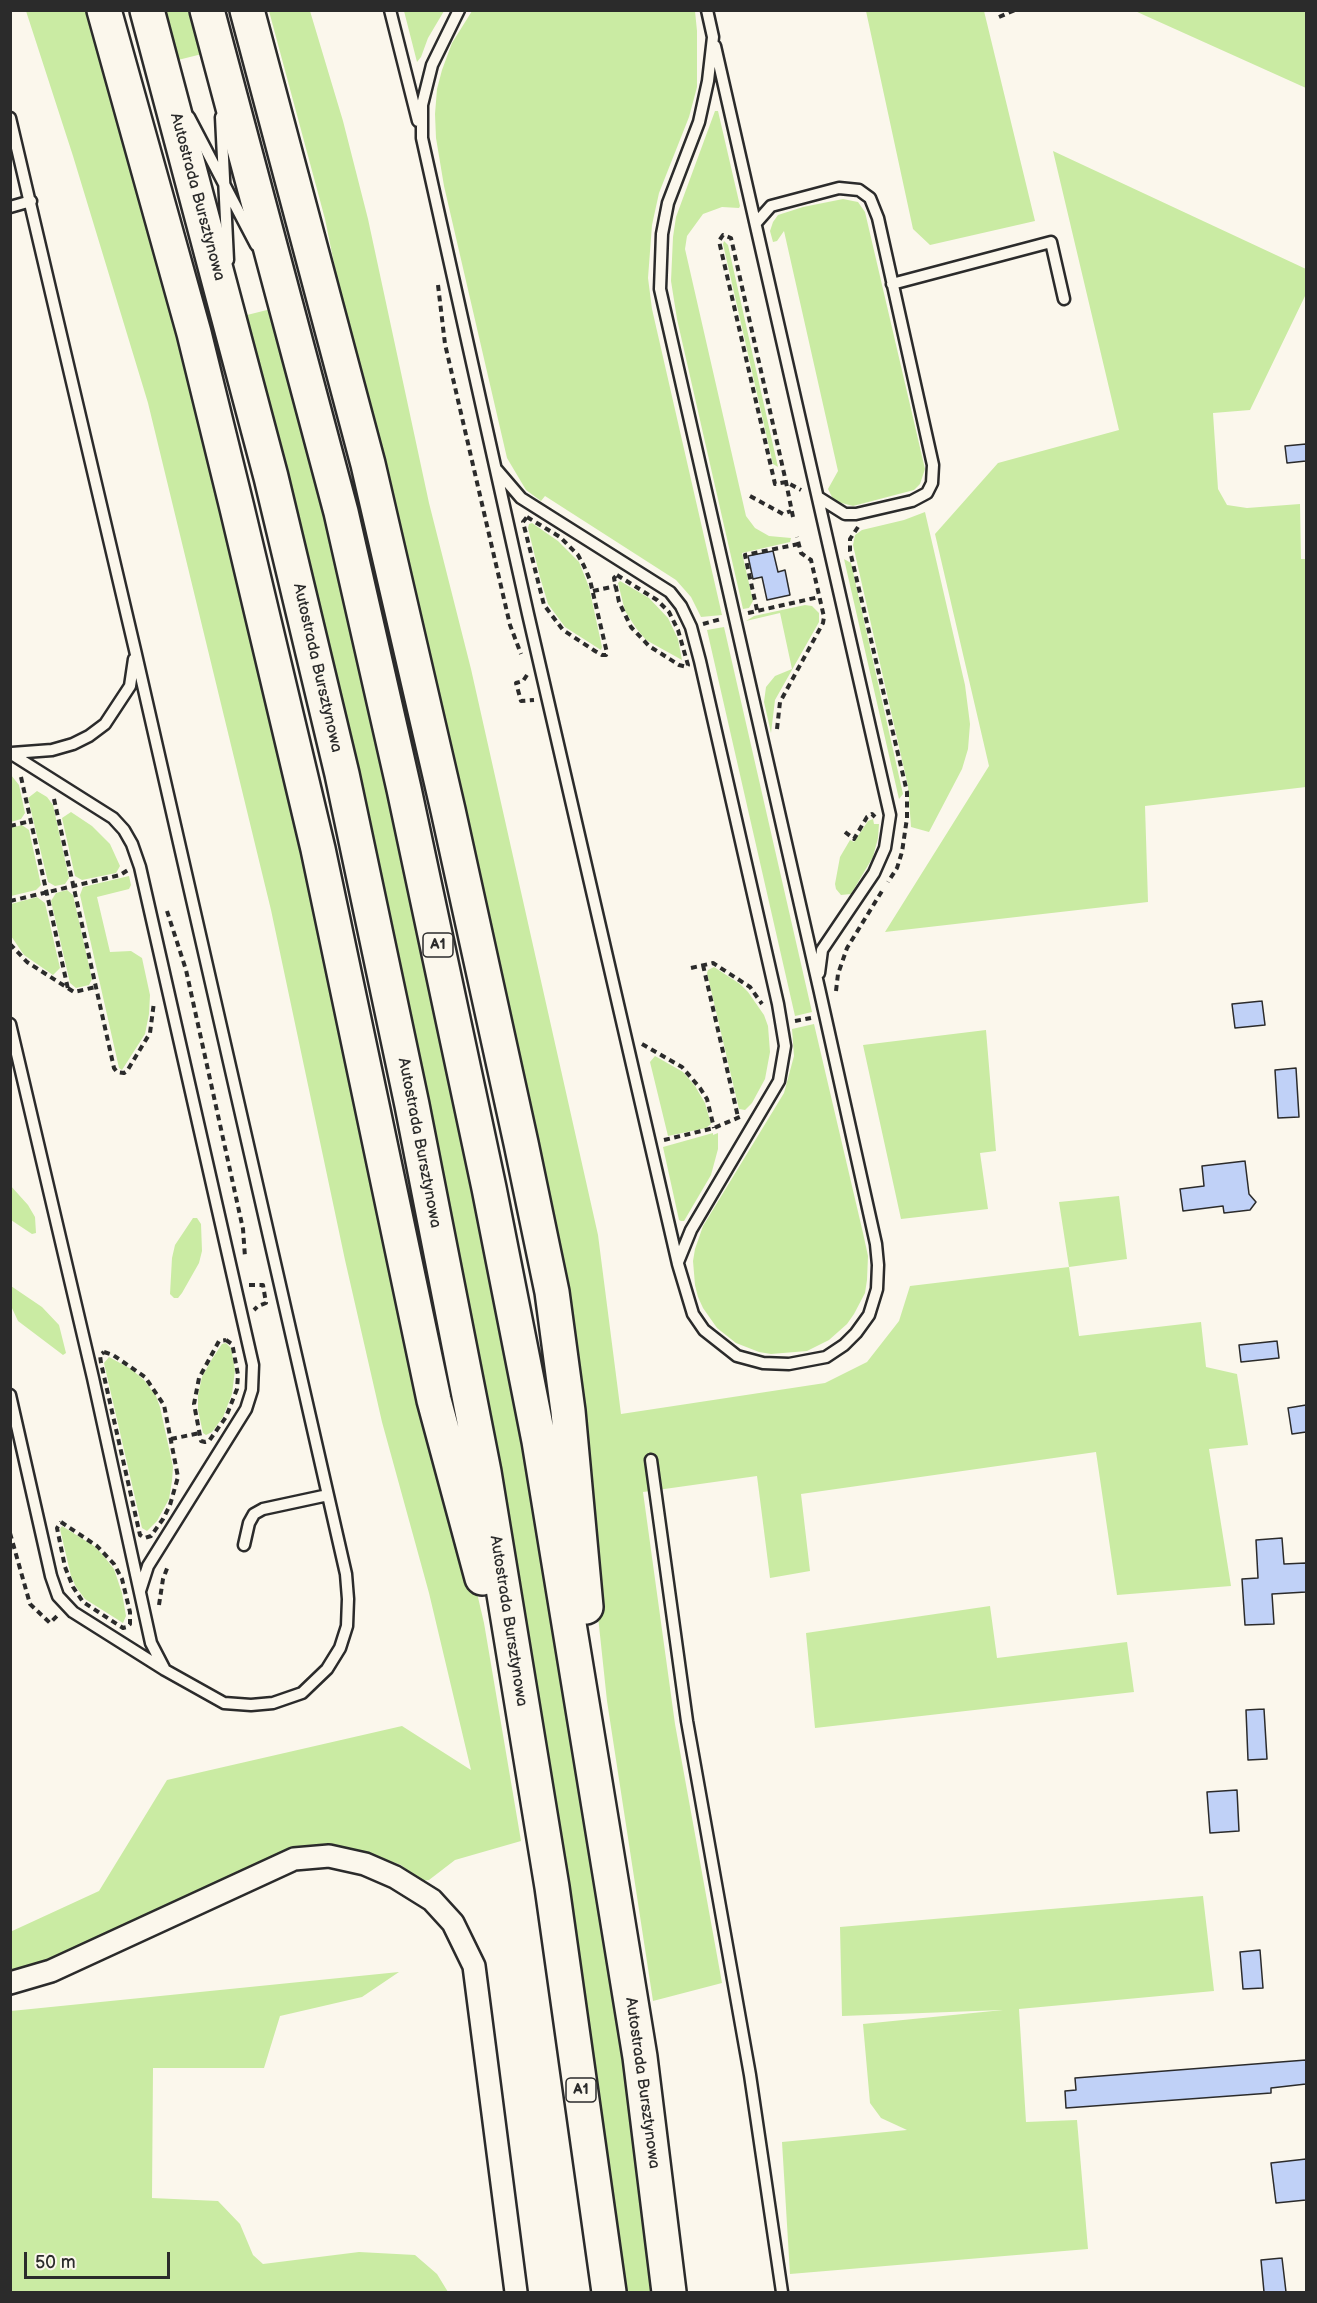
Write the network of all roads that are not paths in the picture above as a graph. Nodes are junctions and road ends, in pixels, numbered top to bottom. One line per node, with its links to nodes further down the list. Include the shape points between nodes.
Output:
1 (104, 10): 34 (highway, via 194,333 237,508 318,849 432,1388 483,1581)
2 (147, 10): 10 (highway, Autostrada Bursztynowa / A1)
3 (207, 10): 9 (highway, Autostrada Bursztynowa / A1)
4 (247, 10): 35 (highway, via 368,464 448,810 552,1292 568,1411)
5 (390, 10): 12 (lane)
6 (459, 10): 12 (lane, via 429,73 422,105)
7 (707, 10): 8 (lane)
8 (713, 37): 16 (lane); 25 (lane, via 699,122 668,203 662,234 660,289)
9 (218, 48): 13 (lane); 19 (highway, Autostrada Bursztynowa / A1)
10 (161, 63): 13 (lane); 20 (highway, Autostrada Bursztynowa / A1)
11 (10, 118): 14 (lane)
12 (422, 138): 21 (lane)
13 (224, 184): 19 (lane); 20 (lane)
14 (31, 201): 15 (lane); 23 (lane)
15 (10, 207)
16 (756, 222): 17 (lane, via 771,206 784,201 839,188 859,190 874,206); 22 (lane)
17 (892, 284): 18 (lane, via 1051,242); 22 (lane, via 933,465 932,483 918,499 856,514 837,511)
18 (1064, 299)
19 (288, 306): 35 (highway, Autostrada Bursztynowa / A1, via 343,523 459,1041 538,1441)
20 (230, 320): 34 (highway, Autostrada Bursztynowa / A1, via 272,477 342,774 412,1105 483,1472)
21 (495, 468): 27 (lane); 27 (lane, via 521,498 670,592 681,606 697,650 776,993 785,1046 779,1081 691,1230)
22 (818, 497): 25 (lane, via 890,815 885,848 874,873 822,950)
23 (135, 650): 24 (lane, via 130,686 105,724 73,744); 30 (lane)
24 (11, 753): 32 (lane, via 112,818 132,844 253,1365 246,1409 148,1566)
25 (819, 988): 27 (lane, via 876,1244 877,1289 869,1315 844,1345 826,1357 789,1364 762,1363 737,1356 704,1330 693,1314)
26 (10, 1024): 32 (lane)
27 (678, 1264)
28 (10, 1395): 33 (lane, via 58,1596 73,1612)
29 (651, 1460): 40 (lane, via 687,1721 750,2075)
30 (328, 1495): 31 (lane, via 254,1514); 33 (lane, via 348,1599 347,1626 327,1669 302,1693 251,1705 224,1703)
31 (244, 1545)
32 (140, 1590): 33 (lane, via 151,1643)
33 (165, 1670)
34 (552, 1887): 38 (highway, Autostrada Bursztynowa / A1)
35 (613, 1893): 39 (highway, Autostrada Bursztynowa / A1, via 640,2057)
36 (10, 1983): 37 (street, via 51,1971 294,1860 328,1856 364,1864 395,1877 432,1900 453,1923 474,1966)
37 (516, 2292)
38 (609, 2292)
39 (669, 2292)
40 (782, 2292)

